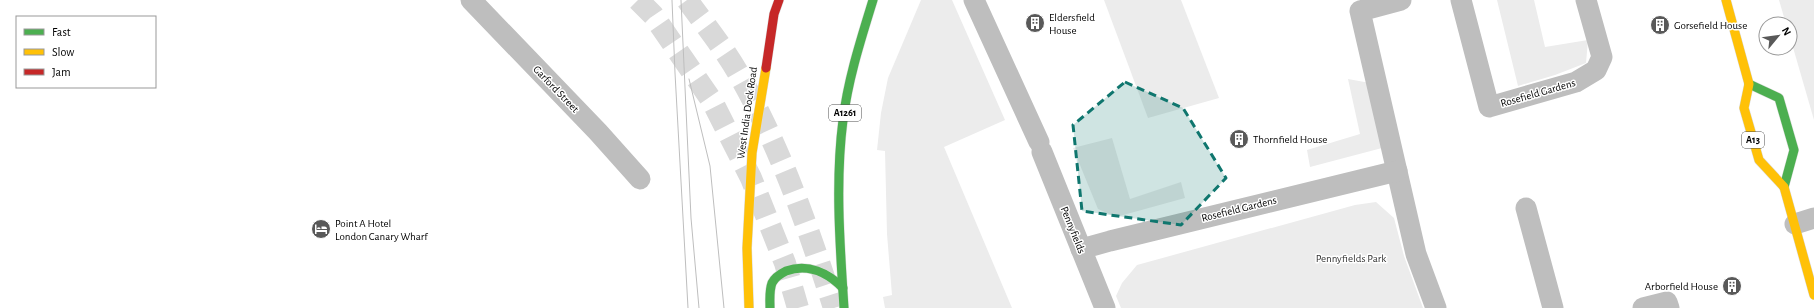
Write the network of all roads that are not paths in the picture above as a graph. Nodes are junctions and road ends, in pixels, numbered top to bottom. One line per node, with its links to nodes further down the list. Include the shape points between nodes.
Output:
1 (471, 0): 11 (street, Garford Street)
2 (779, 0): 18 (highway, West India Dock Road, via 774,14 752,153 748,230)
3 (873, 0): 16 (highway, A1261, via 848,92 841,138 839,179)
4 (974, 0): 15 (street, Pennyfields, via 1040,147)
5 (1401, 0): 10 (street, via 1360,12)
6 (1461, 0): 7 (street, Rosefield Gardens, via 1489,107 1576,82 1596,70 1602,57)
7 (1586, 0)
8 (1726, 0): 9 (highway, A13)
9 (1749, 84): 12 (highway, A13, via 1744,108 1760,160); 12 (highway, via 1779,98 1794,150)
10 (1397, 171): 15 (street, Rosefield Gardens); 22 (street, via 1416,254)
11 (640, 179)
12 (1784, 187): 14 (highway, A13)
13 (1526, 208): 23 (street)
14 (1804, 221): 17 (highway, A13)
15 (1081, 249): 21 (street, Pennyfields)
16 (843, 288): 19 (highway, via 829,275 812,268 799,267 783,272 774,280 770,293); 20 (highway, A1261)
17 (1814, 295)
18 (750, 308)
19 (770, 308)
20 (844, 308)
21 (1105, 308)
22 (1436, 308)
23 (1553, 308)
24 (1643, 308): 25 (street, via 1667,302)
25 (1669, 308)

